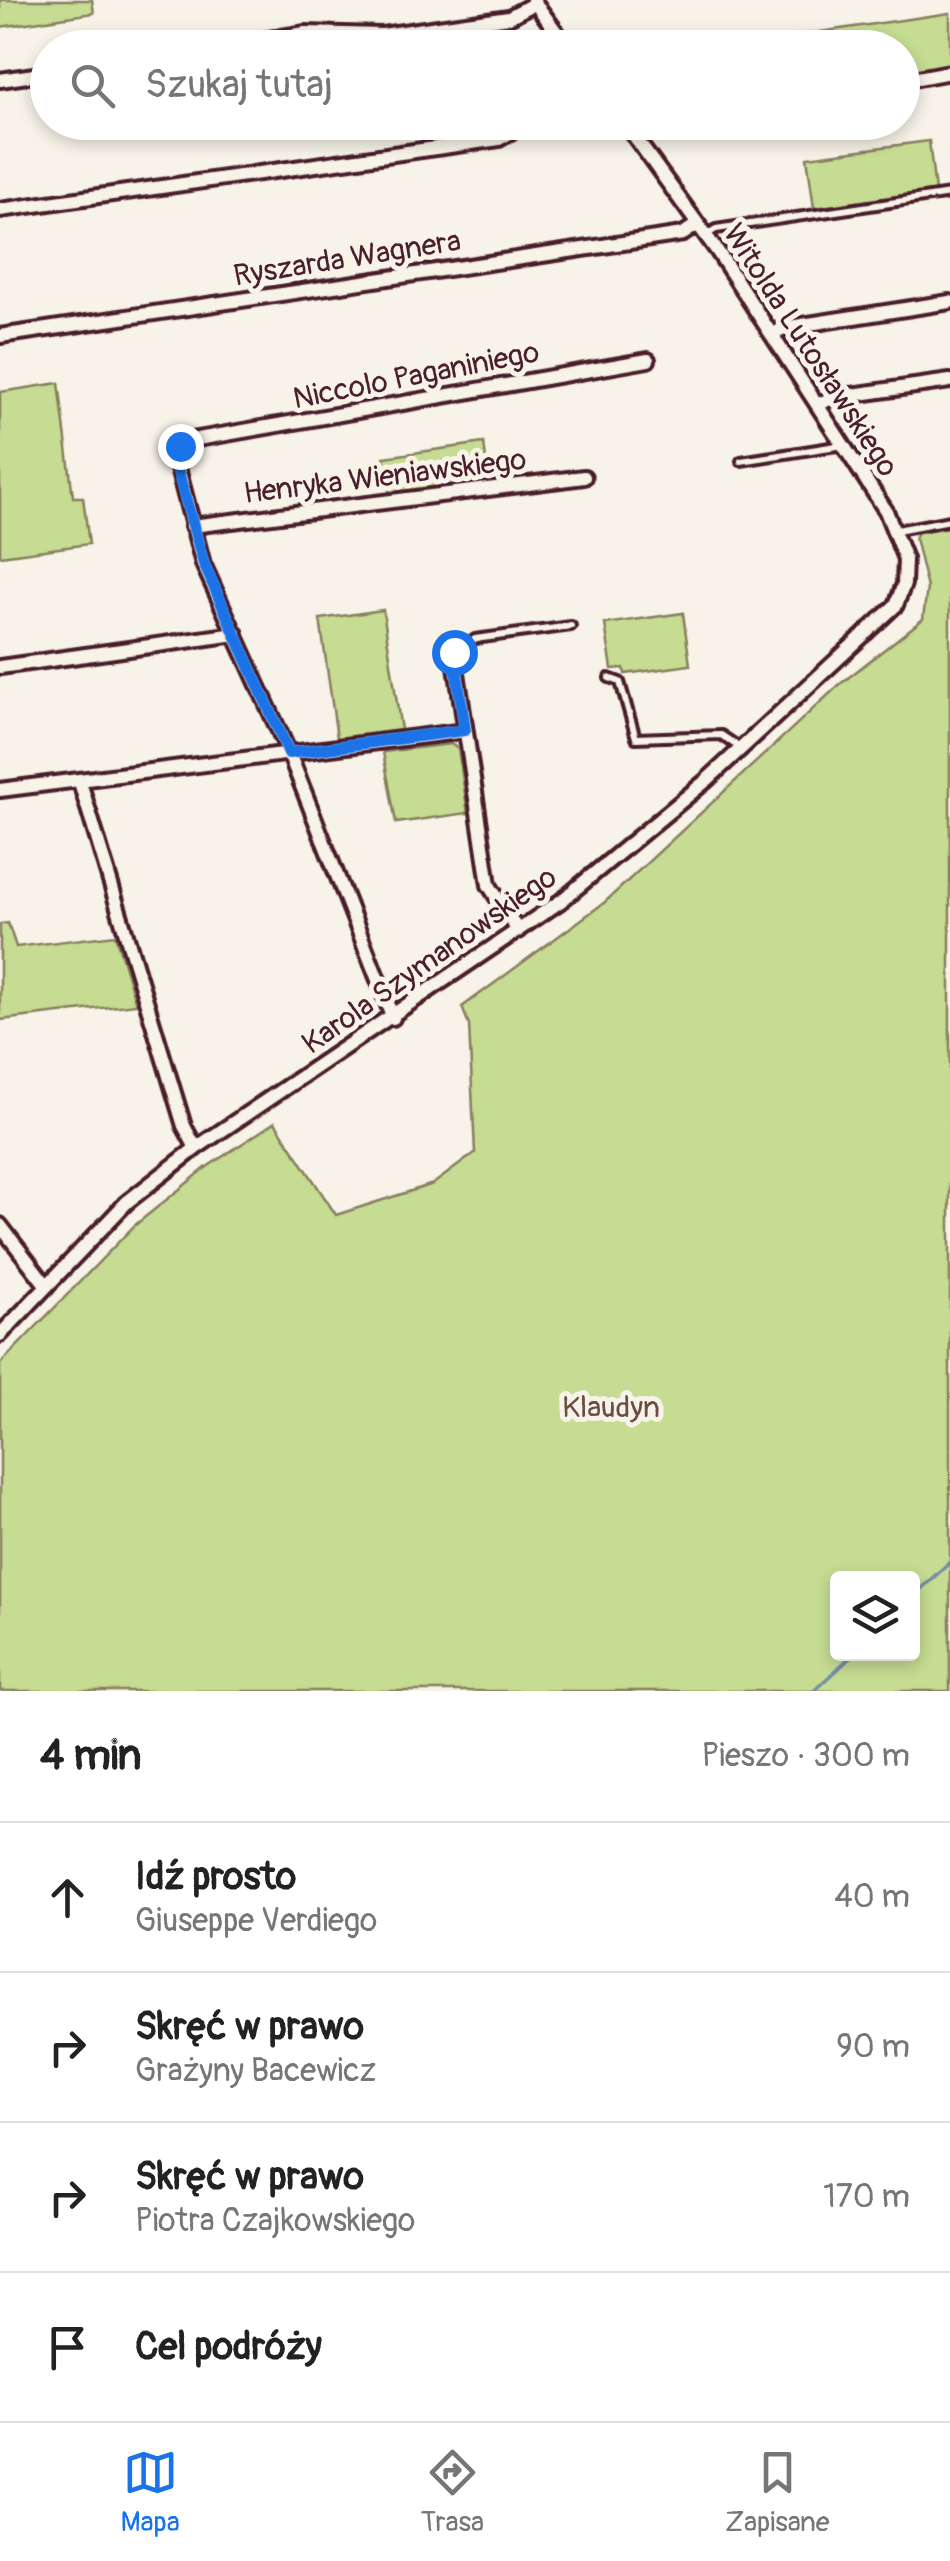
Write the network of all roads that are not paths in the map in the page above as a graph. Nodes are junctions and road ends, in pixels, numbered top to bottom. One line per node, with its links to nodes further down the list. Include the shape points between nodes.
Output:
1 (537, 1): 2 (street, via 509,17); 3 (street)
2 (412, 30)
3 (556, 30)
4 (950, 72): 6 (street)
5 (30, 76): 7 (street)
6 (920, 78)
7 (0, 80)
8 (492, 140): 11 (street)
9 (637, 140): 12 (street, Witolda Lutosławskiego)
10 (950, 194): 12 (lane)
11 (0, 210)
12 (702, 229): 14 (street, Witolda Lutosławskiego); 15 (street, Ryszarda Wagnera)
13 (950, 302): 14 (street)
14 (773, 335): 18 (street, Witolda Lutosławskiego)
15 (0, 336)
16 (648, 360): 23 (street, Niccolo Paganiniego, via 192,440 174,458)
17 (950, 381): 18 (street)
18 (820, 404): 19 (street, Witolda Lutosławskiego)
19 (845, 444): 20 (lane); 24 (street, Witolda Lutosławskiego)
20 (741, 461)
21 (584, 477): 23 (street, Henryka Wieniawskiego)
22 (950, 520): 24 (lane)
23 (192, 526): 27 (street)
24 (897, 530): 25 (street, Witolda Lutosławskiego, via 904,584)
25 (884, 619): 32 (street, Karola Szymanowskiego)
26 (571, 626): 28 (lane, via 474,639)
27 (236, 634): 29 (street); 33 (street)
28 (454, 652): 31 (street)
29 (0, 667)
30 (609, 678): 32 (lane, via 620,682 636,738 721,735)
31 (465, 730): 33 (street); 36 (street, via 489,886)
32 (739, 746): 36 (street, Karola Szymanowskiego, via 646,832)
33 (289, 753): 34 (street); 37 (street)
34 (80, 782): 35 (street); 38 (street)
35 (0, 790)
36 (518, 931): 37 (street, Karola Szymanowskiego)
37 (393, 1018): 38 (street, Karola Szymanowskiego)
38 (196, 1148): 40 (street, Karola Szymanowskiego, via 127,1202)
39 (0, 1225): 40 (street)
40 (47, 1286): 41 (street, Karola Szymanowskiego)
41 (0, 1335)

